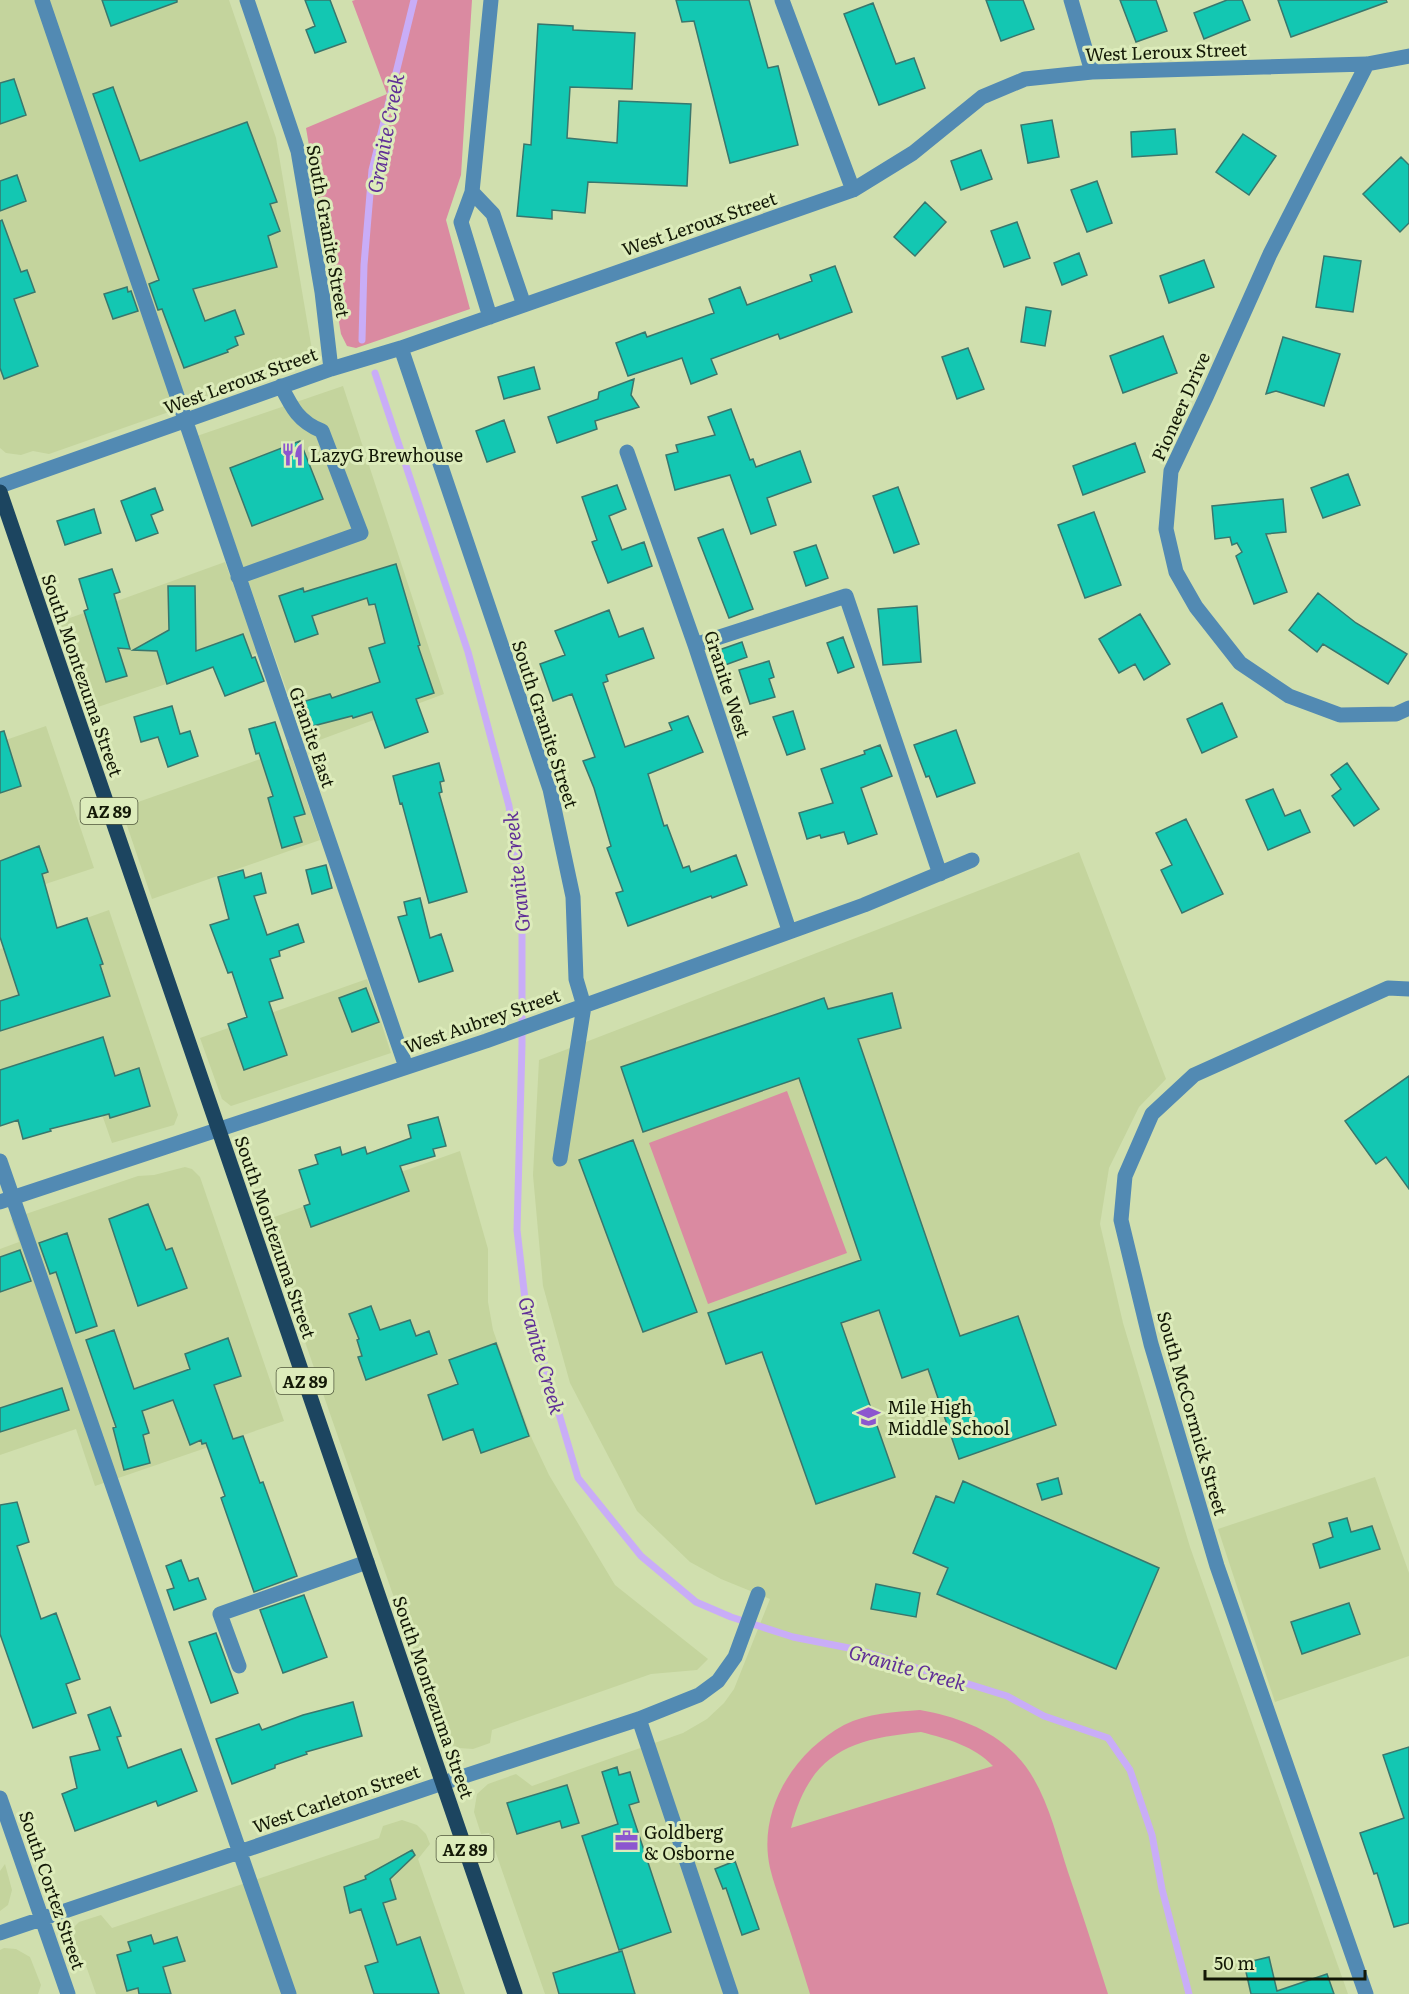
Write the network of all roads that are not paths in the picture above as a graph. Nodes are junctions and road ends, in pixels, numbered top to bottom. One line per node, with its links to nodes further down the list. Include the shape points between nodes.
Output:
1 (42, 0): 16 (street, Granite East)
2 (247, 0): 14 (street, South Granite Street, via 298,151)
3 (491, 0): 10 (street)
4 (782, 0): 9 (street)
5 (1071, 0): 8 (street)
6 (1409, 56): 7 (street, West Leroux Street)
7 (1367, 64): 8 (street, West Leroux Street); 22 (street, Pioneer Drive, via 1270,254 1171,471 1166,529 1176,572 1196,607 1240,663 1288,696 1340,715 1396,714)
8 (1092, 72): 9 (street, West Leroux Street, via 1025,79 982,97 913,153)
9 (854, 190): 11 (street, West Leroux Street)
10 (472, 192): 11 (street, via 493,214); 12 (street, via 461,222)
11 (524, 305): 12 (street, West Leroux Street)
12 (490, 317): 13 (street, West Leroux Street)
13 (401, 348): 14 (street, West Leroux Street); 27 (street, South Granite Street, via 550,789 573,897 576,979)
14 (331, 369): 15 (street, West Leroux Street)
15 (281, 386): 16 (street, West Leroux Street); 20 (street, via 291,407 307,425 322,431 361,533)
16 (184, 421): 18 (street, West Leroux Street); 20 (street, Granite East)
17 (627, 452): 21 (street, Granite West)
18 (0, 486)
19 (0, 492): 29 (main road, South Montezuma Street / AZ 89)
20 (238, 577): 28 (street, Granite East)
21 (695, 645): 24 (street, via 846,596); 25 (street, Granite West)
22 (1409, 708)
23 (972, 861): 24 (street, West Aubrey Street)
24 (940, 874): 25 (street, West Aubrey Street)
25 (789, 930): 27 (street, West Aubrey Street)
26 (1409, 989): 46 (street, South McCormick Street, via 1388,988 1194,1076 1152,1114 1125,1176 1121,1220 1151,1344 1217,1566)
27 (584, 1006): 28 (street, West Aubrey Street); 30 (street, South Granite Street)
28 (406, 1067): 29 (street, West Aubrey Street)
29 (218, 1129): 32 (street, West Aubrey Street); 33 (main road, South Montezuma Street / AZ 89)
30 (560, 1159)
31 (0, 1161): 32 (street)
32 (6, 1200): 39 (street)
33 (367, 1562): 35 (street, via 220,1614); 37 (main road, South Montezuma Street / AZ 89)
34 (758, 1594): 36 (street, West Carleton Street, via 735,1657 718,1681 699,1695)
35 (239, 1666)
36 (639, 1719): 37 (street, West Carleton Street); 45 (street)
37 (443, 1783): 39 (street, West Carleton Street); 44 (main road, South Montezuma Street / AZ 89)
38 (0, 1798): 40 (street, South Cortez Street)
39 (239, 1852): 40 (street, West Carleton Street); 43 (street)
40 (42, 1919): 41 (street, West Carleton Street); 42 (street, South Cortez Street)
41 (0, 1933)
42 (68, 1994)
43 (288, 1994)
44 (515, 1994)
45 (731, 1994)
46 (1366, 1994)

